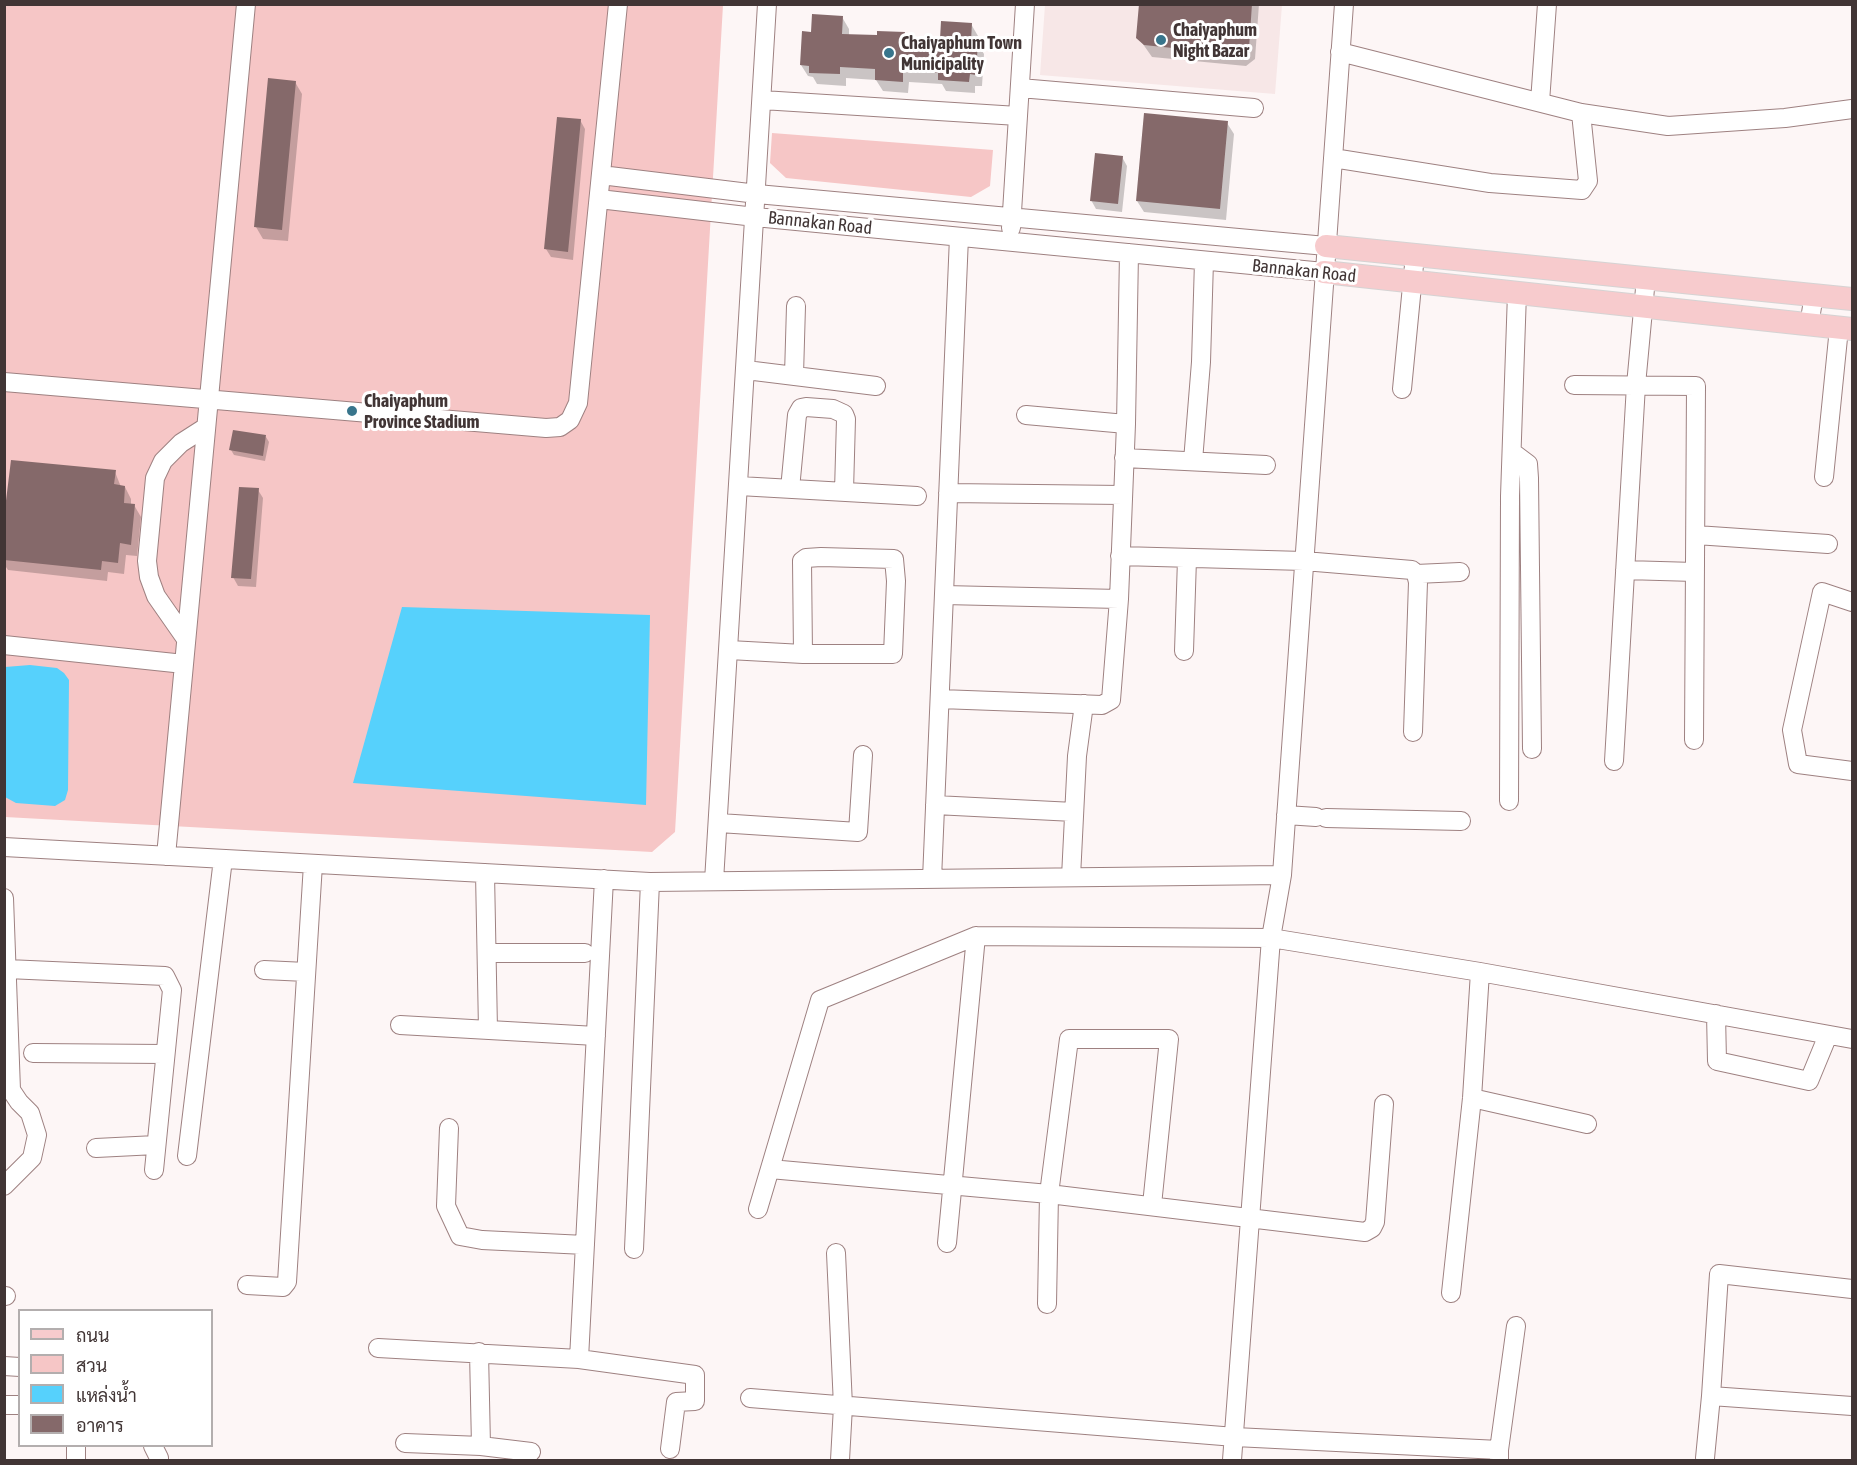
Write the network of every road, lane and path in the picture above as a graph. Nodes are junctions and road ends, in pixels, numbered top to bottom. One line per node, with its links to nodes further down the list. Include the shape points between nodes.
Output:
1 (246, 4): 44 (street)
2 (618, 4): 16 (street)
3 (767, 4): 9 (street)
4 (1025, 4): 8 (street)
5 (1344, 4): 7 (street)
6 (1547, 4): 10 (street)
7 (1340, 52): 10 (street); 15 (street)
8 (1020, 88): 11 (street); 14 (street)
9 (762, 100): 14 (street); 17 (street)
10 (1540, 102): 13 (street)
11 (1254, 108)
12 (1852, 109): 13 (street, via 1668,126)
13 (1581, 113): 15 (street, via 1588,181 1582,190 1490,183)
14 (1018, 116): 20 (street)
15 (1333, 158): 23 (street)
16 (601, 175): 17 (street, Bannakan Road); 18 (street)
17 (757, 194): 19 (street); 20 (street, Bannakan Road)
18 (599, 199): 19 (street, Bannakan Road); 44 (street, via 578,403 570,420 560,427 546,429)
19 (755, 217): 21 (street, Bannakan Road); 37 (street)
20 (1011, 217): 22 (street); 23 (street, Bannakan Road)
21 (959, 237): 22 (street, Bannakan Road); 56 (street)
22 (1010, 241): 24 (street, Bannakan Road)
23 (1326, 246): 25 (main road, Bannakan Road); 27 (street)
24 (1129, 253): 26 (street, Bannakan Road); 46 (street)
25 (1415, 255): 28 (main road, Bannakan Road); 29 (street)
26 (1204, 261): 27 (street, Bannakan Road); 50 (street)
27 (1324, 272): 29 (main road, Bannakan Road); 63 (street)
28 (1646, 278): 31 (main road, Bannakan Road); 34 (street)
29 (1413, 282): 30 (main road, Bannakan Road); 43 (street)
30 (1517, 293): 34 (main road, Bannakan Road); 48 (street)
31 (1814, 295): 32 (main road, Bannakan Road); 35 (street)
32 (1852, 299)
33 (796, 306): 38 (street)
34 (1643, 307): 35 (main road, Bannakan Road); 41 (street)
35 (1809, 325): 36 (main road, Bannakan Road)
36 (1846, 329): 52 (street)
37 (746, 370): 38 (street); 53 (street)
38 (794, 375): 42 (street)
39 (4, 382): 44 (street)
40 (1574, 385): 41 (street)
41 (1636, 385): 59 (street, via 1696,386); 64 (street)
42 (876, 386)
43 (1402, 389)
44 (208, 400): 47 (street)
45 (1026, 415): 46 (street)
46 (1126, 424): 49 (street)
47 (206, 427): 71 (street); 71 (street, via 163,461 155,478 147,561 156,597)
48 (1512, 452): 81 (street, via 1528,464 1529,478); 85 (street)
49 (1124, 458): 50 (street); 58 (street)
50 (1193, 461): 51 (street)
51 (1266, 465)
52 (1824, 477)
53 (739, 486): 54 (street); 73 (street)
54 (790, 489): 55 (street); 55 (street, via 797,415 801,408 815,408 839,410 846,419)
55 (844, 492): 57 (street)
56 (948, 493): 58 (street); 68 (street)
57 (917, 495)
58 (1122, 495): 61 (street)
59 (1696, 535): 60 (street); 66 (street)
60 (1828, 544)
61 (1120, 556): 62 (street); 69 (street)
62 (1187, 558): 63 (street); 74 (street)
63 (1304, 561): 67 (street, via 1405,569); 88 (street)
64 (1625, 570): 66 (street); 83 (street)
65 (1460, 572): 67 (street)
66 (1695, 572): 80 (street)
67 (1416, 574): 79 (street)
68 (944, 595): 69 (street); 77 (street)
69 (1119, 599): 78 (street, via 1111,700 1102,705)
70 (1852, 602): 84 (street, via 1822,592 1792,730 1798,764)
71 (186, 639): 76 (street)
72 (4, 645): 76 (street)
73 (729, 650): 75 (street); 90 (street)
74 (1184, 651)
75 (803, 654): 75 (street, via 802,561 821,557 894,559 893,654)
76 (184, 663): 92 (street)
77 (940, 699): 78 (street); 86 (street)
78 (1084, 704): 87 (street)
79 (1413, 732)
80 (1694, 740)
81 (1532, 749)
82 (863, 755): 90 (street, via 858,832)
83 (1614, 761)
84 (1852, 771)
85 (1509, 801)
86 (935, 805): 87 (street); 99 (street)
87 (1074, 812): 97 (street)
88 (1286, 815): 89 (street); 96 (street)
89 (1461, 821)
90 (719, 823): 100 (street)
91 (4, 847): 92 (street)
92 (166, 856): 93 (street)
93 (223, 859): 94 (street); 125 (street)
94 (313, 864): 95 (street); 109 (street)
95 (485, 873): 98 (street); 105 (street)
96 (1282, 875): 97 (street); 104 (street)
97 (1071, 877): 99 (street)
98 (604, 879): 101 (street); 115 (street)
99 (933, 879): 100 (street)
100 (714, 881): 101 (street)
101 (650, 882): 136 (street)
102 (4, 898): 107 (street)
103 (976, 936): 104 (street); 126 (street, via 820,1000); 128 (street)
104 (1271, 938): 110 (street); 133 (street)
105 (487, 953): 106 (street); 113 (street)
106 (585, 954)
107 (7, 969): 118 (street, via 165,976 172,990); 129 (street, via 11,1090 30,1113 37,1135 32,1158)
108 (264, 970): 109 (street)
109 (306, 972): 138 (street, via 287,1282 283,1287)
110 (1480, 972): 111 (street); 119 (street)
111 (1716, 1014): 114 (street); 114 (street, via 1717,1061 1809,1081)
112 (400, 1025): 113 (street)
113 (488, 1030): 115 (street)
114 (1828, 1035): 116 (street)
115 (596, 1036): 135 (street)
116 (1852, 1039)
117 (33, 1053): 118 (street)
118 (165, 1054): 123 (street)
119 (1472, 1098): 121 (street); 140 (street)
120 (1384, 1104): 133 (street, via 1372,1228 1359,1233)
121 (1587, 1124)
122 (449, 1128): 135 (street, via 446,1206 460,1236)
123 (156, 1145): 124 (street); 127 (street)
124 (96, 1148)
125 (187, 1156)
126 (770, 1169): 128 (street); 132 (street)
127 (154, 1170)
128 (952, 1185): 130 (street); 134 (street)
129 (4, 1186)
130 (1049, 1194): 131 (street); 131 (street, via 1069,1039 1169,1039); 141 (street)
131 (1152, 1206): 133 (street)
132 (758, 1209)
133 (1250, 1217): 150 (street)
134 (947, 1243)
135 (585, 1245): 145 (street)
136 (633, 1249)
137 (836, 1253): 148 (street)
138 (247, 1285)
139 (1852, 1289): 146 (street, via 1719,1274)
140 (1451, 1293)
141 (1047, 1304)
142 (1516, 1326): 156 (street)
143 (378, 1348): 144 (street)
144 (479, 1352): 145 (street); 152 (street)
145 (579, 1359): 153 (street, via 694,1375 695,1401 676,1402)
146 (1711, 1396): 149 (street); 157 (street)
147 (750, 1398): 148 (street)
148 (843, 1406): 150 (street); 158 (street)
149 (1852, 1406)
150 (1235, 1437): 155 (street); 159 (street)
151 (405, 1443): 152 (street)
152 (480, 1446): 154 (street)
153 (670, 1449)
154 (531, 1452)
155 (1373, 1453): 156 (street)
156 (1499, 1456)
157 (1705, 1458)
158 (840, 1461)
159 (1232, 1461)

